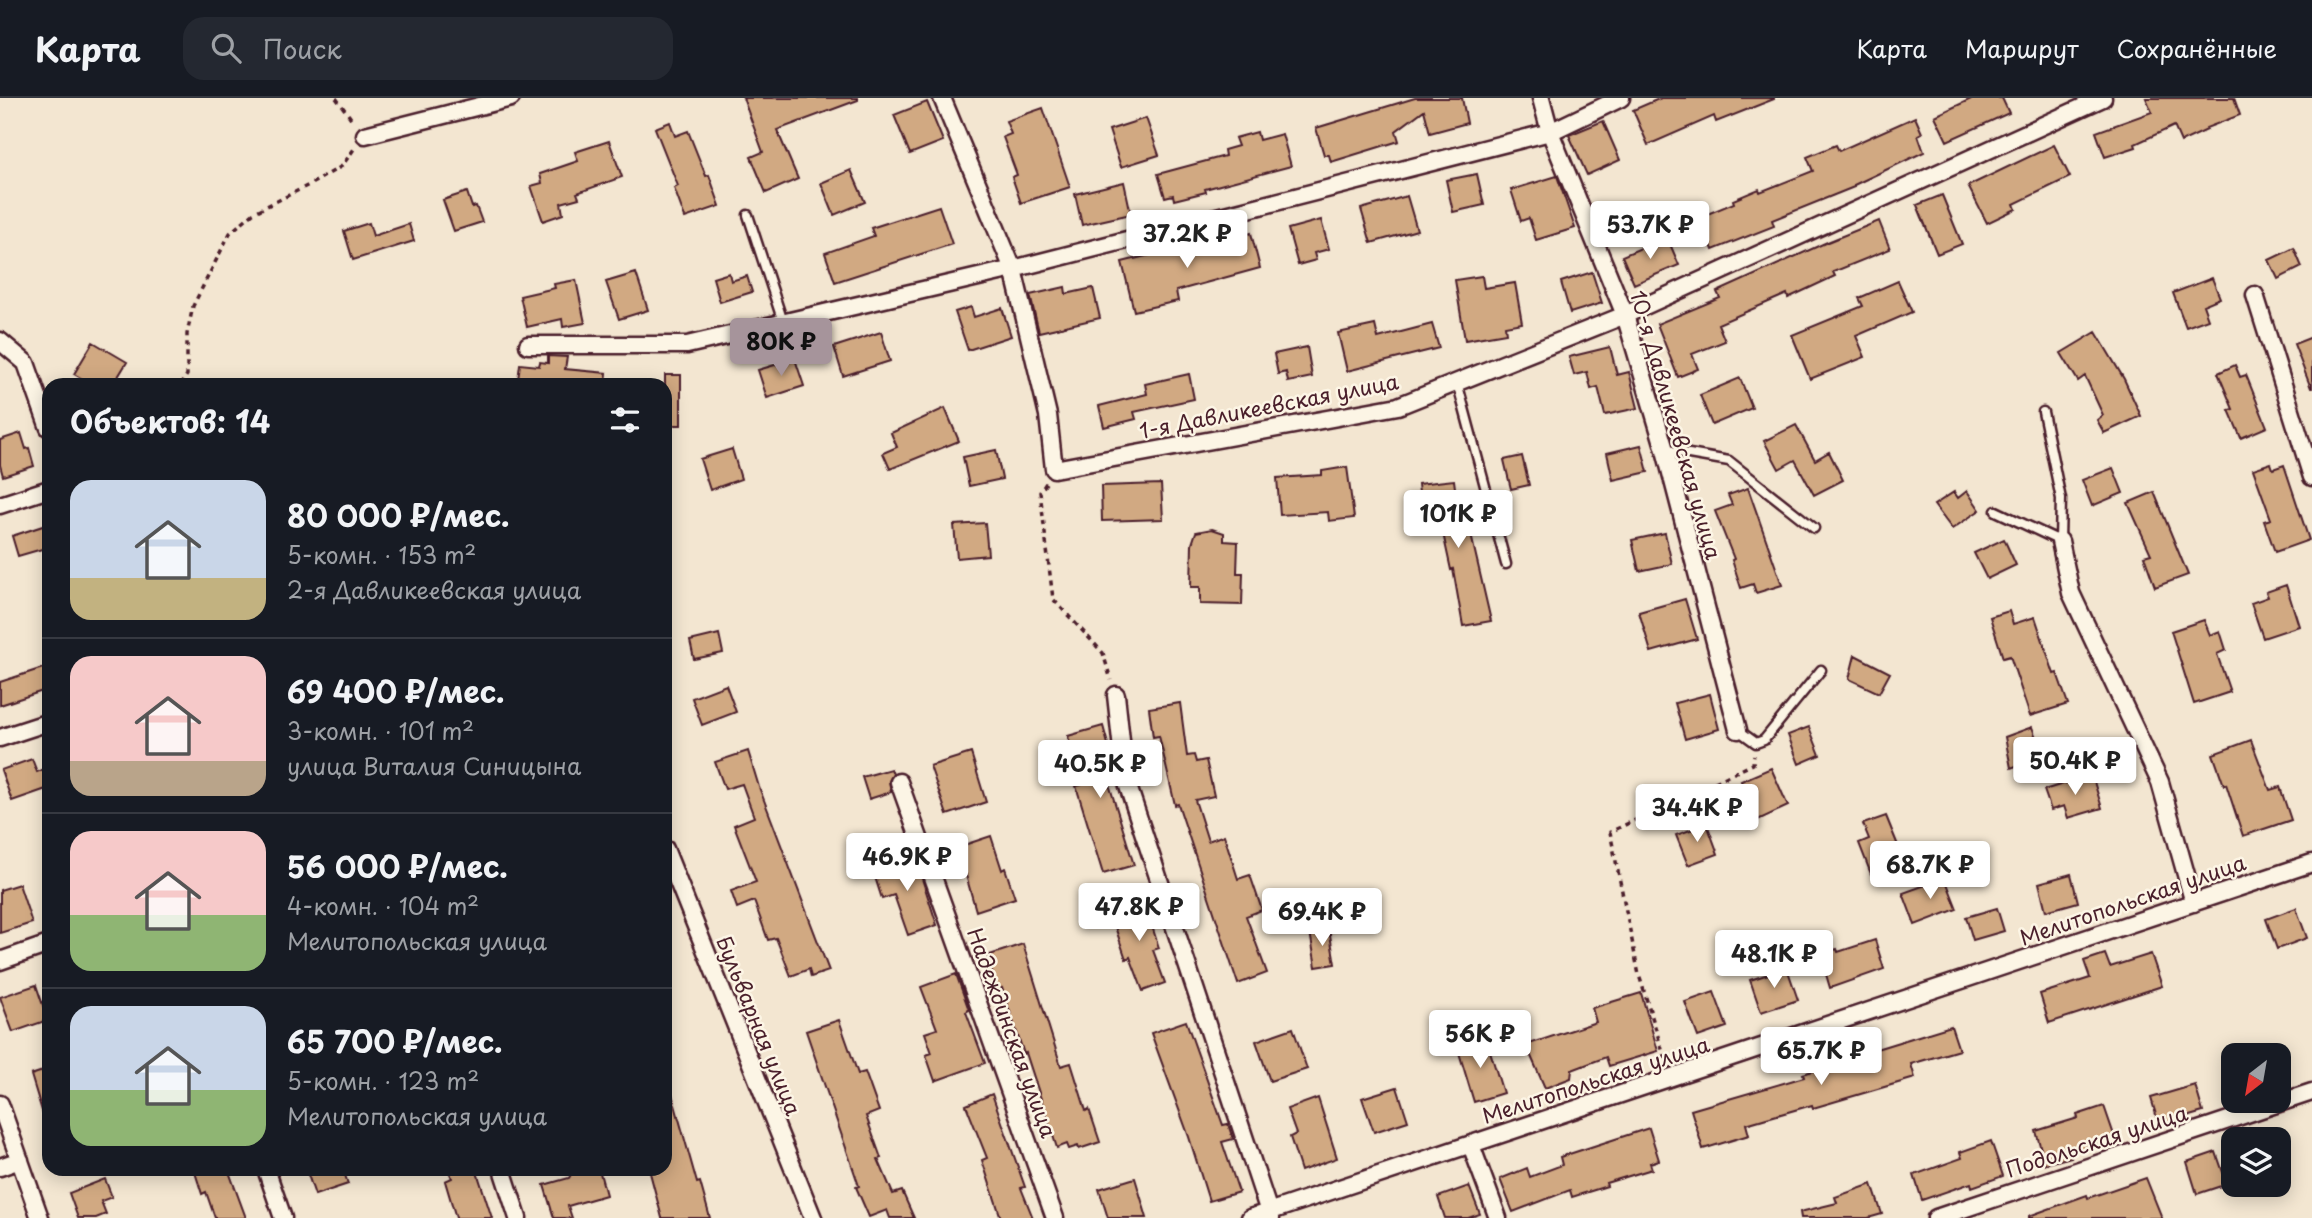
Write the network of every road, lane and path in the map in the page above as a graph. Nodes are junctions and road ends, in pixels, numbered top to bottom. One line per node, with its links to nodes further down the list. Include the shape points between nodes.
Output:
1 (336, 98): 8 (path)
2 (512, 98): 8 (street)
3 (942, 98): 10 (street)
4 (1541, 98): 7 (street, 10-я Давликеевская улица)
5 (1621, 98): 7 (street)
6 (2103, 98): 12 (street, 1-я Давликеевская улица)
7 (1550, 132): 10 (street); 12 (street, 10-я Давликеевская улица)
8 (365, 135): 16 (path, via 342,166 253,213 230,233 193,306)
9 (748, 215): 13 (lane)
10 (1013, 269): 13 (street); 21 (street, via 1048,415)
11 (2255, 295): 22 (street)
12 (1625, 314): 17 (street, 1-я Давликеевская улица); 20 (street, 10-я Давликеевская улица)
13 (783, 322): 15 (street, via 687,345)
14 (0, 341): 18 (street, via 26,363)
15 (528, 345)
16 (185, 378)
17 (1457, 382): 21 (street, 1-я Давликеевская улица, via 1398,406); 28 (lane)
18 (42, 408)
19 (2043, 412): 27 (lane, via 2061,499)
20 (1665, 450): 26 (lane, via 1729,461); 32 (street, 10-я Давликеевская улица)
21 (1054, 469): 30 (path, via 1040,492 1053,599 1103,653)
22 (2312, 477)
23 (42, 491): 24 (street)
24 (0, 505)
25 (1996, 511): 27 (lane)
26 (1814, 527)
27 (2060, 541): 38 (street, via 2071,593 2160,782)
28 (1506, 564)
29 (1821, 670): 34 (lane, via 1775,729)
30 (1115, 695): 49 (street, via 1125,778)
31 (42, 724): 33 (street)
32 (1738, 730): 34 (lane)
33 (0, 738)
34 (1756, 743): 41 (path, via 1753,764 1611,832 1639,975)
35 (899, 782): 54 (street, Надеждинская улица)
36 (2312, 863): 38 (street, Мелитопольская улица)
37 (672, 866): 53 (street, Бульварная улица)
38 (2194, 903): 41 (street, Мелитопольская улица)
39 (42, 946): 40 (street)
40 (0, 961)
41 (1672, 1078): 44 (street, Мелитопольская улица)
42 (2312, 1092): 57 (street, Подольская улица)
43 (0, 1104): 45 (street)
44 (1471, 1145): 49 (street, Мелитопольская улица); 56 (street)
45 (20, 1160): 46 (street); 50 (street)
46 (0, 1167)
47 (268, 1176): 51 (street)
48 (504, 1176): 52 (street)
49 (1270, 1215): 55 (street, Мелитопольская улица)
50 (40, 1218)
51 (283, 1218)
52 (519, 1218)
53 (813, 1218)
54 (1055, 1218)
55 (1250, 1218)
56 (1498, 1218)
57 (1936, 1218)

